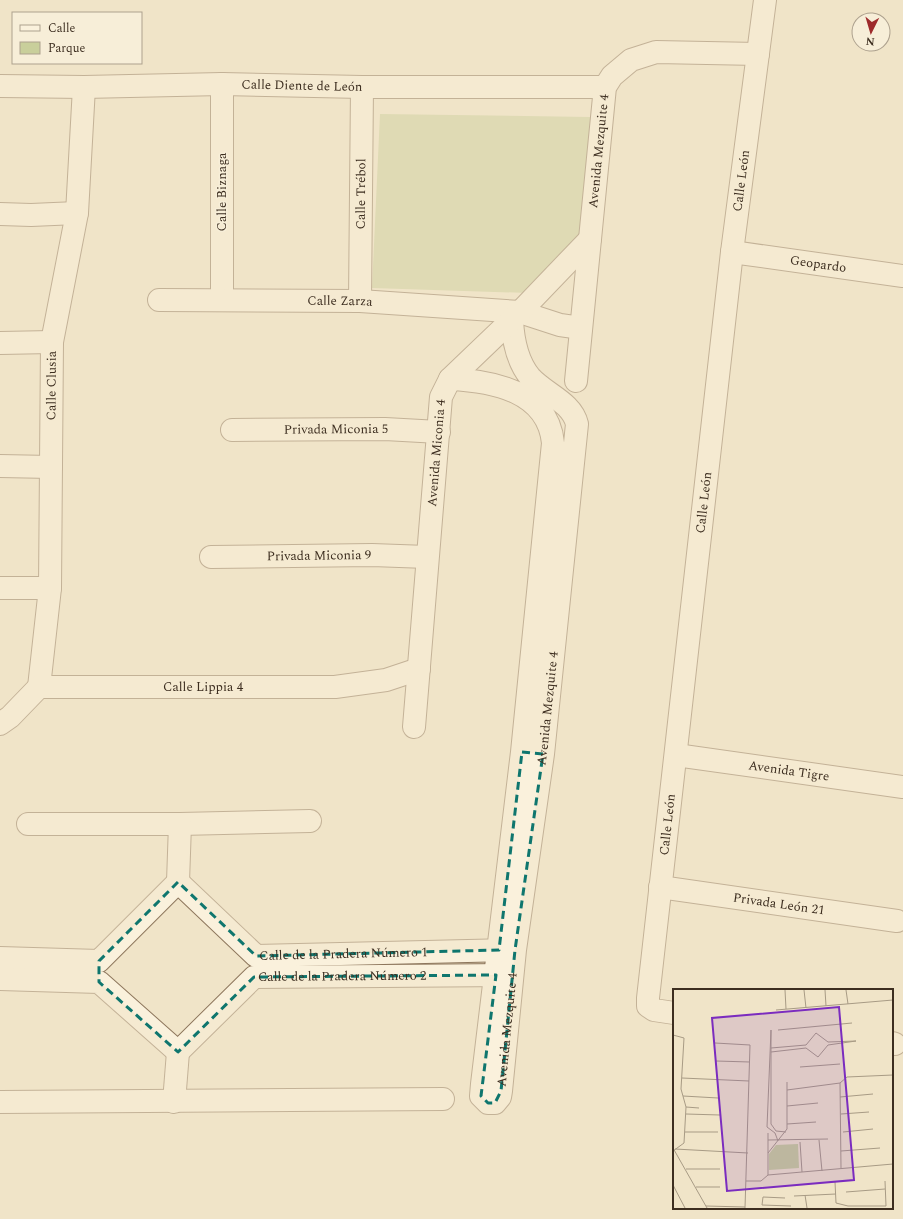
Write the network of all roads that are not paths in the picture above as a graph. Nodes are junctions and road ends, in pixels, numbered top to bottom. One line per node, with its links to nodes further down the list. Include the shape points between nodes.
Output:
1 (765, 0): 2 (street, Calle León)
2 (758, 54): 7 (street, Avenida Mezquite 4, via 656,52 631,60 612,76); 11 (street, Calle León)
3 (222, 84): 5 (street, Calle Diente de León); 6 (street, Calle Diente de León); 14 (street, Calle Biznaga)
4 (0, 86): 5 (street, Calle Diente de León)
5 (84, 87): 8 (street, Calle Clusia)
6 (362, 87): 7 (street, Calle Diente de León); 15 (street, Calle Trébol)
7 (605, 87): 10 (street, Avenida Mezquite 4)
8 (77, 213): 9 (street); 18 (street, Calle Clusia)
9 (0, 214)
10 (590, 239): 16 (street, Avenida Miconia 4); 17 (street, Avenida Mezquite 4)
11 (732, 252): 12 (street, Geopardo); 38 (street, Calle León)
12 (903, 276)
13 (159, 300): 14 (street, Calle Zarza)
14 (222, 300): 15 (street, Calle Zarza)
15 (360, 301): 16 (street, Calle Zarza)
16 (516, 316): 17 (street, Calle Zarza); 20 (street, Avenida Miconia 4); 22 (street, Avenida Mezquite 4, via 516,350)
17 (581, 328): 21 (street, Avenida Mezquite 4)
18 (52, 342): 19 (street); 26 (street, Calle Clusia)
19 (0, 344)
20 (450, 379): 22 (street, Avenida Mezquite 4, via 502,387); 24 (street, Avenida Miconia 4, via 441,397)
21 (576, 381)
22 (544, 401): 27 (street, Avenida Mezquite 4, via 553,443); 28 (street, Avenida Mezquite 4, via 569,408 575,414 577,424)
23 (232, 430): 24 (street, Privada Miconia 5, via 385,429)
24 (438, 432): 30 (street, Avenida Miconia 4)
25 (0, 466): 26 (street)
26 (51, 467): 32 (street, Calle Clusia)
27 (544, 537): 28 (street); 37 (street, Avenida Mezquite 4)
28 (566, 539): 37 (street, Avenida Mezquite 4)
29 (211, 557): 30 (street, Privada Miconia 9)
30 (427, 557): 33 (street, Avenida Miconia 4)
31 (0, 588): 32 (street)
32 (50, 588): 34 (street, Calle Clusia)
33 (419, 669): 34 (street, Calle Lippia 4, via 386,680 335,686); 36 (street, Avenida Miconia 4)
34 (40, 687): 35 (street)
35 (0, 724)
36 (414, 727)
37 (533, 753): 46 (street, Avenida Mezquite 4)
38 (676, 755): 39 (street, Avenida Tigre); 44 (street, Calle León)
39 (903, 787)
40 (310, 821): 42 (street)
41 (28, 824): 42 (street)
42 (180, 824): 43 (street)
43 (178, 882): 47 (street, Calle de la Pradera Número 1); 49 (street)
44 (660, 887): 45 (street, Privada León 21); 54 (street, Calle León, via 648,1006 654,1010)
45 (897, 921)
46 (507, 950): 47 (street, Calle de la Pradera Número 1); 50 (street, Avenida Mezquite 4)
47 (256, 956): 51 (street)
48 (0, 958): 49 (street)
49 (98, 961): 53 (street)
50 (505, 975): 51 (street, Calle de la Pradera Número 2)
51 (254, 977): 55 (street, Calle de la Pradera Número 2)
52 (0, 979): 53 (street)
53 (99, 982): 55 (street)
54 (673, 1013)
55 (178, 1052): 58 (street)
56 (443, 1099): 58 (street)
57 (0, 1102): 58 (street)
58 (174, 1102)

